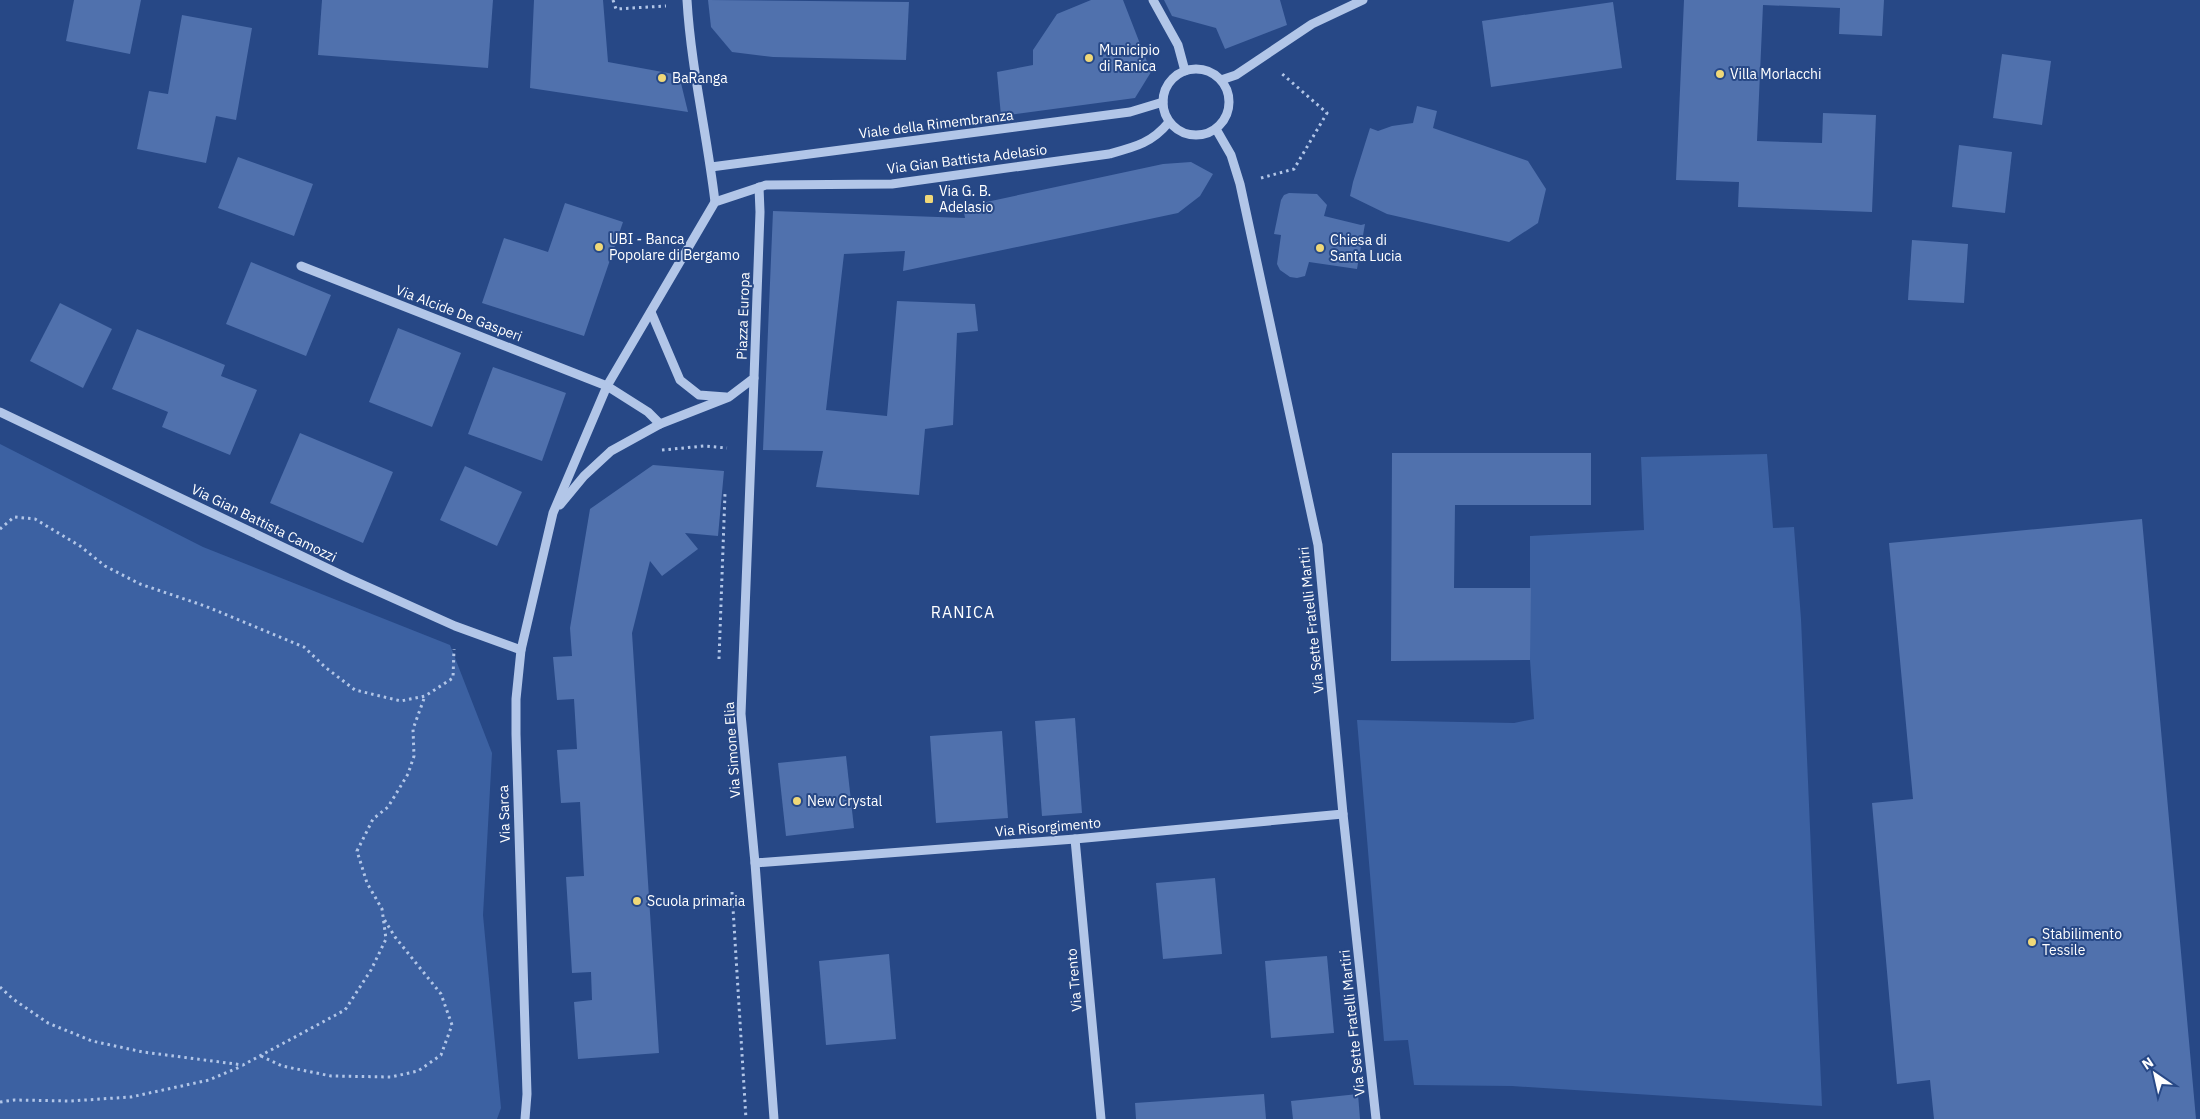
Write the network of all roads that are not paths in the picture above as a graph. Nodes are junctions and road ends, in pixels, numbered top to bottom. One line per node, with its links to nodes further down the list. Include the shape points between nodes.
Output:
1 (1152, 0): 4 (street, via 1178,45)
2 (1363, 0): 5 (street, via 1312,24 1236,75)
3 (687, 2): 9 (street, via 693,67)
4 (1185, 71): 5 (street, via 1198,69 1210,72); 6 (street, via 1173,78 1165,89)
5 (1221, 80): 8 (street, via 1228,92 1229,106 1225,119)
6 (1163, 102): 7 (street); 9 (street, Viale della Rimembranza, via 1130,112)
7 (1169, 122): 8 (street, via 1191,136 1204,135); 10 (street, Via Gian Battista Adelasio, via 1151,139 1109,154 892,184)
8 (1216, 129): 21 (street, Via Sette Fratelli Martiri, via 1231,155 1240,184 1318,545)
9 (711, 167): 11 (street)
10 (759, 187): 11 (street); 14 (street, Piazza Europa)
11 (715, 202): 13 (street)
12 (301, 266): 15 (street, Via Alcide De Gasperi)
13 (651, 312): 15 (street); 16 (street, via 680,380 699,394)
14 (754, 378): 16 (street, Piazza Europa); 23 (street, Via Simone Elia, via 742,714)
15 (607, 386): 18 (street, via 648,412); 19 (street)
16 (728, 397): 18 (street, Piazza Europa)
17 (0, 412): 20 (street, Via Gian Battista Camozzi, via 348,578 455,626)
18 (660, 424): 19 (street, Piazza Europa, via 611,451 584,476)
19 (553, 513): 20 (street, Via Sarca)
20 (521, 650): 24 (street, Via Sarca, via 516,734 527,1094)
21 (1343, 814): 22 (street, Via Risorgimento); 27 (street, Via Sette Fratelli Martiri)
22 (1075, 839): 23 (street, Via Risorgimento); 26 (street, Via Trento)
23 (755, 864): 25 (street, Via Simone Elia)
24 (525, 1119)
25 (774, 1119)
26 (1100, 1119)
27 (1376, 1119)

